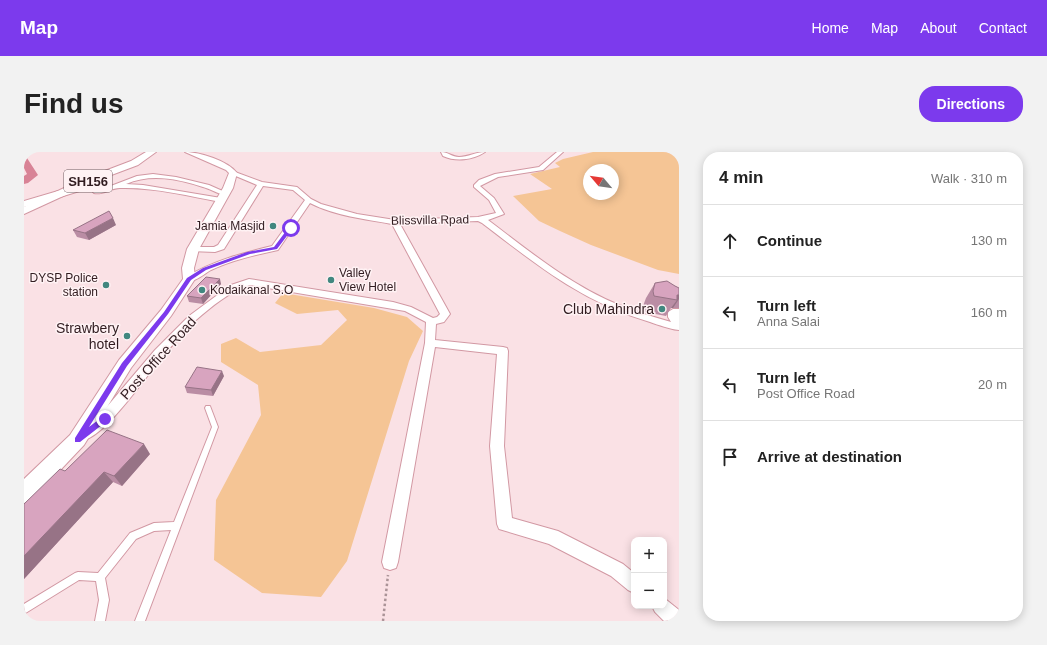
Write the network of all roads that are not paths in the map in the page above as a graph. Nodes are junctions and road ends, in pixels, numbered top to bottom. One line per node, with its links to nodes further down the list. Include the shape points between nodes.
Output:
1 (152, 152): 11 (main road, SH156, via 131,166 106,173)
2 (189, 152): 7 (street, via 229,168)
3 (444, 152): 4 (street, via 451,158 461,159)
4 (482, 152)
5 (560, 152): 16 (street, via 541,169 480,180 476,186 492,199 500,214)
6 (155, 169): 8 (street)
7 (233, 173): 9 (street, Blissvilla Rpad); 12 (street)
8 (136, 178): 10 (street); 12 (street, via 146,176 207,186)
9 (261, 184): 13 (street, Blissvilla Rpad, via 295,188); 18 (street, via 221,247 215,250)
10 (117, 185): 11 (street, via 96,192 105,183 98,183); 12 (street)
11 (55, 196): 14 (street); 15 (main road, SH156)
12 (222, 196): 18 (street)
13 (310, 200): 17 (street, Blissvilla Rpad, via 333,210); 19 (street, via 275,248 249,253 204,269)
14 (24, 204)
15 (24, 211)
16 (478, 219): 17 (street, Blissvilla Rpad); 22 (street, Blissvilla Rpad, via 589,294 615,307)
17 (395, 222): 21 (street, via 445,314 440,320)
18 (193, 248): 19 (street, via 188,268)
19 (189, 279): 25 (street, via 166,313 125,364)
20 (676, 311): 22 (street, via 673,312 673,317)
21 (431, 321): 23 (street); 25 (street, Post Office Road, via 408,309 328,293 249,282 234,287 194,318 159,353 105,419)
22 (678, 327)
23 (430, 343): 28 (street); 30 (street, via 503,351 497,446 505,524 552,538 617,570)
24 (208, 408): 27 (lane, via 215,427)
25 (77, 440): 26 (street)
26 (24, 493)
27 (177, 526): 29 (lane, via 154,527 133,536); 34 (lane)
28 (390, 562)
29 (100, 577): 31 (lane, via 78,576); 33 (lane, via 104,600)
30 (631, 582)
31 (24, 609)
32 (664, 609): 35 (street)
33 (100, 621)
34 (140, 621)
35 (677, 621)

